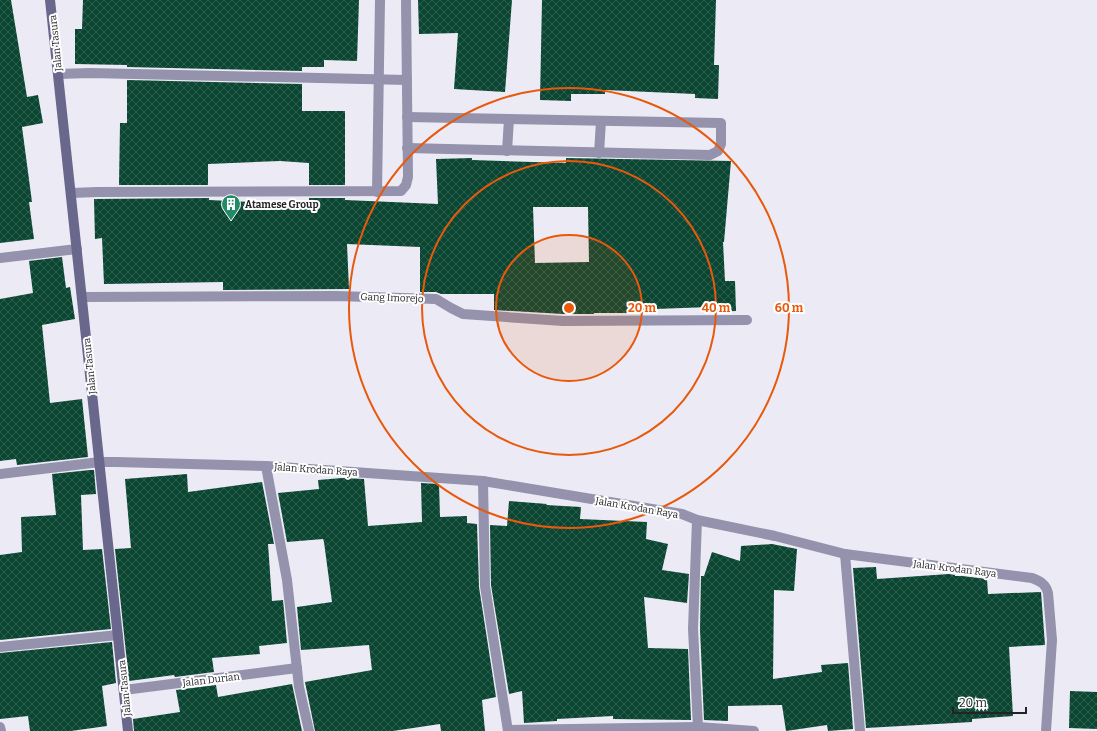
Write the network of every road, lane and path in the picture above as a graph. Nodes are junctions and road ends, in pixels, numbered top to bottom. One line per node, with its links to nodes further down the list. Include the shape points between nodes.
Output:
1 (50, 0): 4 (street, Jalan Tasura)
2 (380, 0): 5 (street)
3 (406, 0): 6 (street)
4 (58, 74): 5 (street); 14 (street, Jalan Tasura)
5 (378, 79): 6 (street); 13 (street)
6 (407, 80): 7 (street)
7 (407, 117): 8 (street); 10 (street)
8 (508, 119): 9 (street); 11 (street)
9 (601, 121): 12 (street); 12 (street, via 721,123 721,144 718,151 710,155)
10 (407, 148): 11 (street); 13 (street, via 408,181 404,189)
11 (507, 150): 12 (street)
12 (599, 153)
13 (377, 192): 14 (street)
14 (71, 193): 15 (street, Jalan Tasura)
15 (77, 249): 16 (street); 17 (street, Jalan Tasura)
16 (0, 258)
17 (82, 297): 18 (street, Gang Imorejo, via 336,296 436,299 463,314 563,320); 19 (street, Jalan Tasura)
18 (747, 320)
19 (100, 462): 20 (street, Jalan Krodan Raya); 21 (street, Jalan Krodan Raya); 25 (street, Jalan Tasura)
20 (266, 466): 22 (street, Jalan Krodan Raya); 27 (street, via 287,580)
21 (0, 474)
22 (483, 481): 23 (street, Jalan Krodan Raya, via 682,514); 32 (street, via 485,586)
23 (697, 520): 24 (street, Jalan Krodan Raya); 30 (street, via 693,629)
24 (845, 554): 37 (street); 38 (street, Jalan Krodan Raya, via 1032,578 1044,583 1048,593 1052,640)
25 (118, 635): 26 (street); 28 (street, Jalan Tasura)
26 (0, 647)
27 (297, 668): 28 (street, Jalan Durian); 35 (street)
28 (124, 690): 34 (street, Jalan Tasura)
29 (0, 727): 33 (street)
30 (698, 727): 31 (street); 32 (street)
31 (711, 729): 36 (street)
32 (508, 730)
33 (1, 731)
34 (128, 731)
35 (309, 731)
36 (754, 731)
37 (860, 731)
38 (1046, 731)

